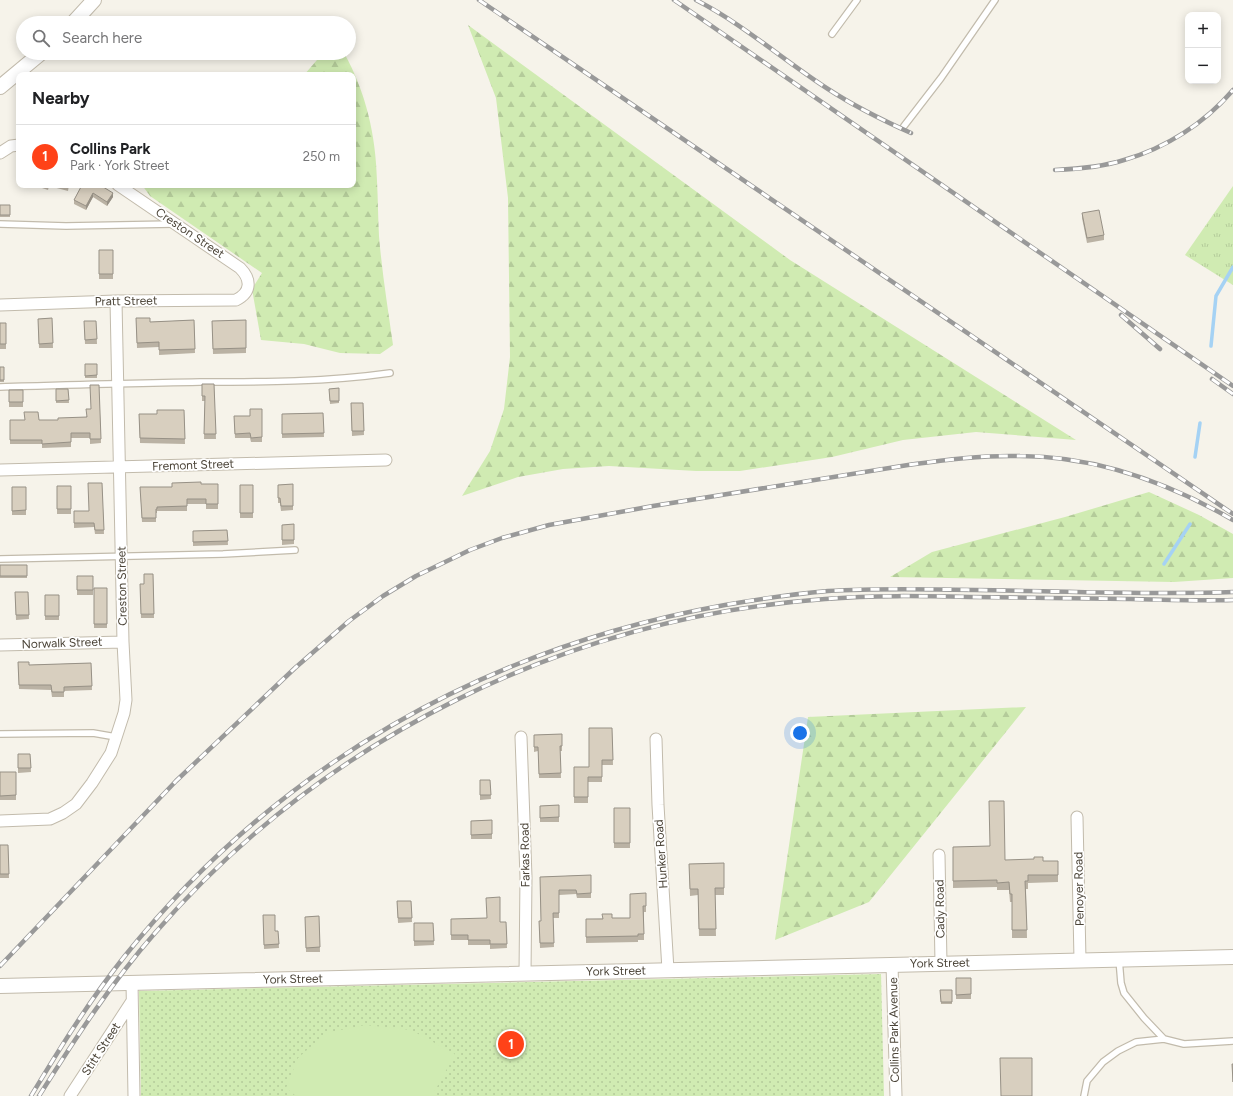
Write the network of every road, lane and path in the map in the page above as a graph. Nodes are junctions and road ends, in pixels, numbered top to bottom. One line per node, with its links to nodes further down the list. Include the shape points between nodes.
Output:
1 (94, 0): 4 (street)
2 (857, 0): 5 (lane)
3 (995, 0): 10 (lane)
4 (79, 16)
5 (832, 34)
6 (33, 60): 7 (street)
7 (18, 72)
8 (16, 74): 9 (street)
9 (0, 87)
10 (904, 126)
11 (16, 145): 12 (street)
12 (0, 152)
13 (122, 188): 15 (street, Creston Street)
14 (0, 224): 15 (lane)
15 (176, 224): 16 (street, Creston Street, via 240,268 248,280)
16 (248, 290): 17 (street, Pratt Street, via 244,296 236,300)
17 (116, 301): 18 (street, Pratt Street); 20 (street, Creston Street)
18 (0, 305)
19 (390, 373): 20 (lane, via 280,381)
20 (118, 383): 21 (lane); 23 (street, Creston Street)
21 (0, 387)
22 (386, 460): 23 (street, Fremont Street)
23 (120, 467): 24 (street, Fremont Street); 26 (street, Creston Street)
24 (0, 470)
25 (295, 550): 26 (lane)
26 (121, 555): 27 (lane); 28 (street, Creston Street)
27 (0, 559)
28 (123, 642): 29 (street, Norwalk Street); 31 (street, Creston Street, via 126,700)
29 (0, 645)
30 (0, 734): 31 (lane, via 93,733)
31 (116, 737): 35 (street, Creston Street, via 111,753 76,804 50,819)
32 (521, 737): 43 (street, Farkas Road, via 526,877)
33 (656, 739): 42 (street, Hunker Road)
34 (1077, 817): 39 (street, Penoyer Road)
35 (0, 822)
36 (939, 855): 40 (street, Cady Road)
37 (1233, 957): 38 (street, York Street)
38 (1119, 959): 39 (street, York Street); 47 (lane, via 1124,993)
39 (1080, 960): 40 (street, York Street)
40 (941, 963): 41 (street, York Street)
41 (892, 965): 42 (street, York Street); 51 (street, Collins Park Avenue)
42 (668, 970): 43 (street, York Street)
43 (525, 973): 44 (street, York Street)
44 (132, 983): 45 (street, York Street); 46 (street)
45 (0, 986)
46 (132, 1001): 49 (street, Stitt Street); 50 (street)
47 (1164, 1039): 48 (lane, via 1184,1044); 52 (lane, via 1136,1042 1118,1050 1103,1062 1087,1081)
48 (1233, 1041)
49 (70, 1096)
50 (134, 1096)
51 (896, 1096)
52 (1084, 1096)

